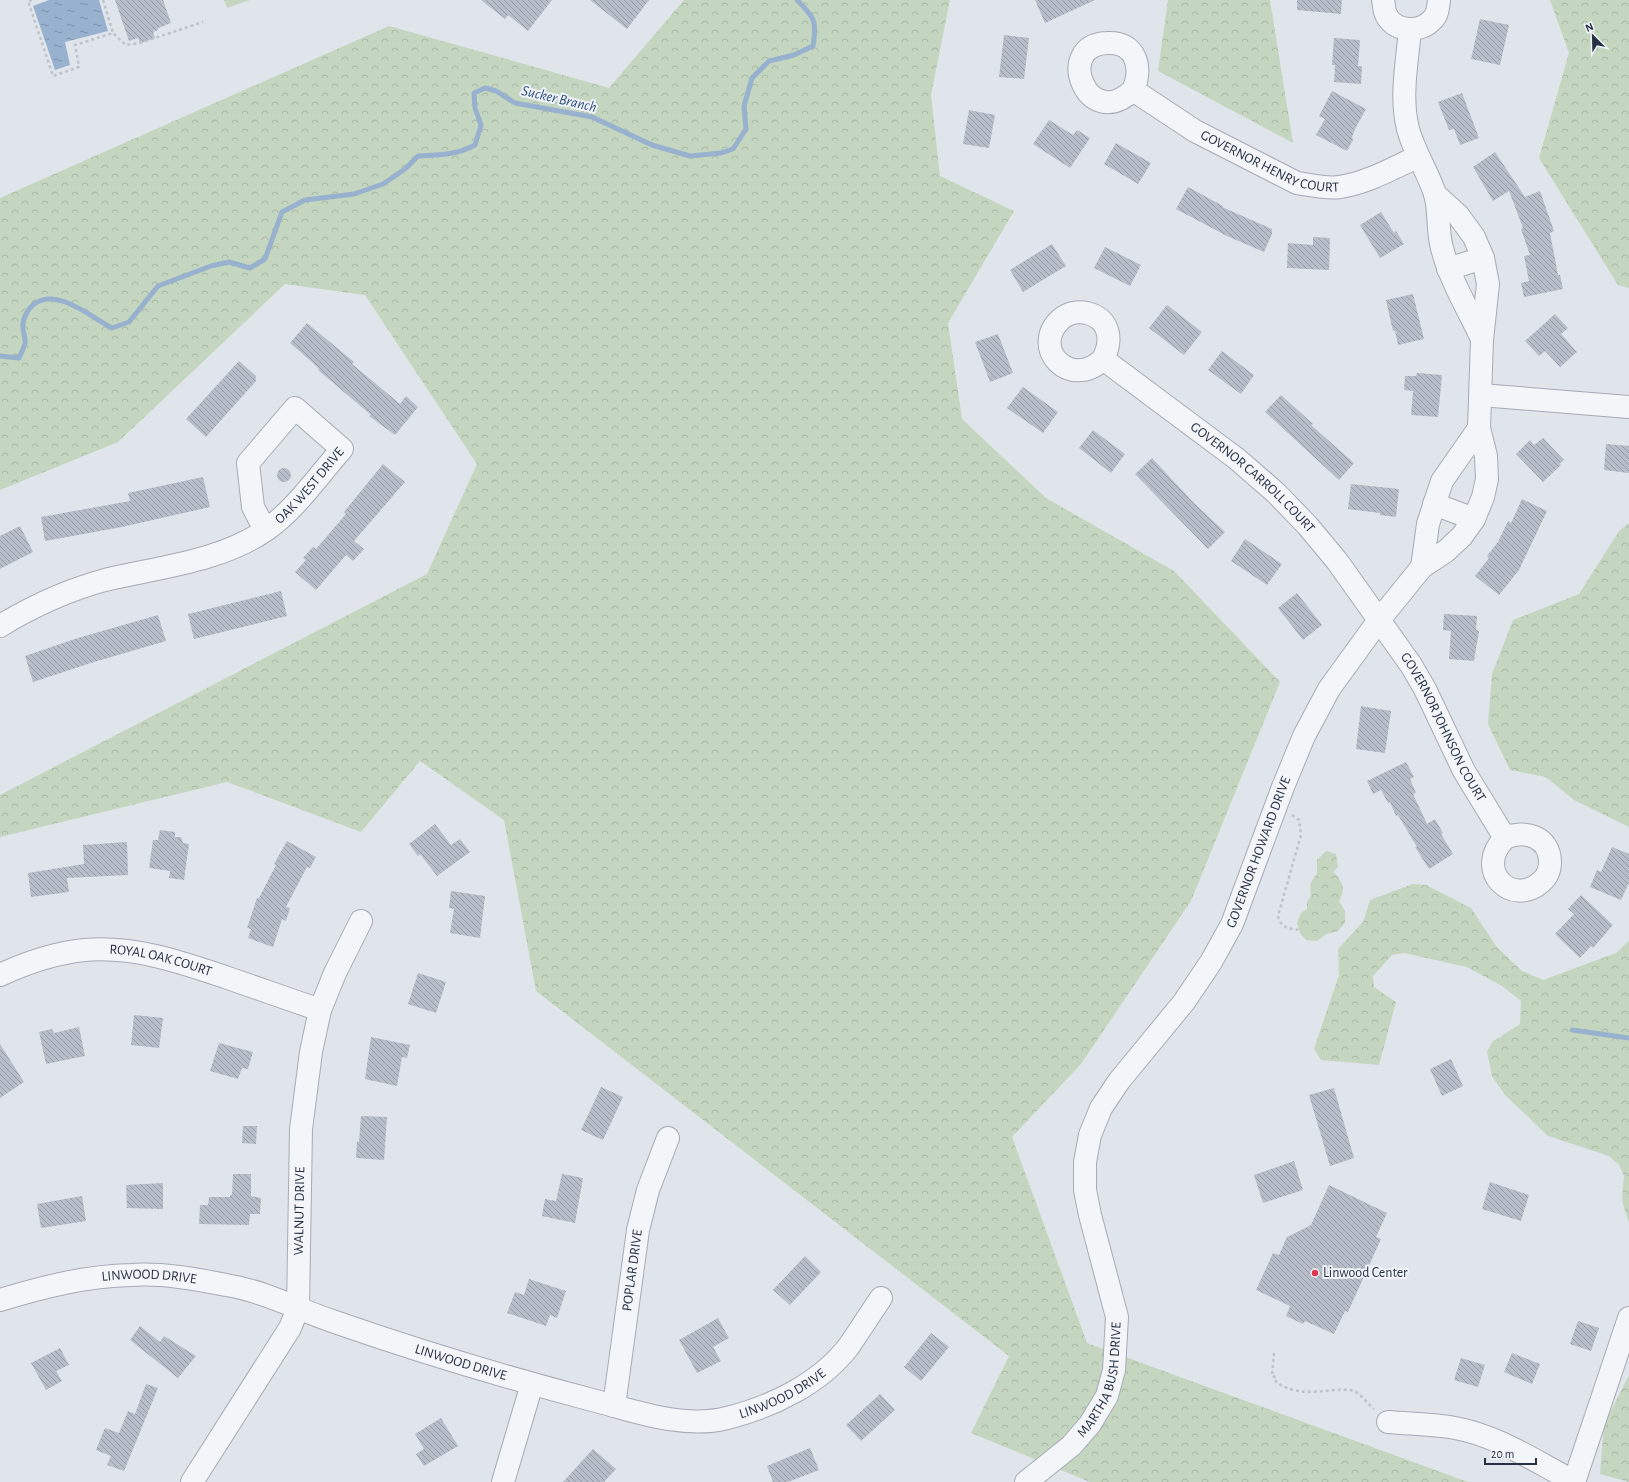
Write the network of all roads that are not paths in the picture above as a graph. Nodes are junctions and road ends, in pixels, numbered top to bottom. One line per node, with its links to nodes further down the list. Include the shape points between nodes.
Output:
1 (1383, 0): 3 (street, via 1385,13 1392,22)
2 (1439, 0): 3 (street, via 1433,20 1422,28)
3 (1410, 30): 5 (street, GOVERNOR HOWARD DRIVE, via 1405,110 1408,130)
4 (1133, 90): 5 (street, GOVERNOR HENRY COURT, via 1195,131 1297,183 1339,187 1364,181)
5 (1418, 157): 6 (street, GOVERNOR HOWARD DRIVE)
6 (1435, 194): 7 (street, GOVERNOR HOWARD DRIVE, via 1458,215 1474,237); 8 (street, GOVERNOR HOWARD DRIVE, via 1441,246)
7 (1483, 258): 8 (street); 9 (street, GOVERNOR HOWARD DRIVE, via 1488,284)
8 (1448, 269): 9 (street, GOVERNOR HOWARD DRIVE)
9 (1482, 340): 11 (street, GOVERNOR HOWARD DRIVE)
10 (1103, 359): 18 (street, GOVERNOR CARROLL COURT, via 1237,459 1276,493 1337,560)
11 (1481, 395): 12 (street); 13 (street, GOVERNOR HOWARD DRIVE)
12 (1629, 407)
13 (1479, 428): 14 (street, via 1442,481); 15 (street, GOVERNOR HOWARD DRIVE, via 1486,456 1487,479)
14 (1434, 504): 15 (street); 17 (street)
15 (1474, 520): 17 (street, GOVERNOR HOWARD DRIVE, via 1446,551)
16 (265, 530): 16 (street, OAK WEST DRIVE, via 253,506 248,463 295,408 342,449 285,514); 19 (street, OAK WEST DRIVE, via 216,554 104,581 63,594 22,612)
17 (1422, 567): 18 (street, GOVERNOR HOWARD DRIVE)
18 (1379, 620): 20 (street, GOVERNOR JOHNSON COURT, via 1417,674 1464,771); 24 (street, GOVERNOR HOWARD DRIVE, via 1329,689 1304,736 1232,924 1211,962 1184,1002 1118,1081 1101,1108)
19 (0, 626)
20 (1505, 838)
21 (361, 921): 23 (street, WALNUT DRIVE)
22 (0, 975): 23 (street, ROYAL OAK COURT, via 53,955 84,950 122,950 154,954)
23 (320, 1010): 28 (street, WALNUT DRIVE, via 305,1088)
24 (1090, 1135): 35 (street, MARTHA BUSH DRIVE, via 1085,1162 1085,1190 1117,1317 1114,1370 1107,1396 1090,1424 1071,1446)
25 (668, 1138): 31 (street, POPLAR DRIVE, via 648,1190 638,1230)
26 (881, 1298): 31 (street, LINWOOD DRIVE, via 848,1346 817,1376 786,1396 756,1410 725,1419 696,1421 662,1419)
27 (0, 1300): 28 (street, LINWOOD DRIVE, via 40,1288 132,1274 228,1285 260,1293)
28 (298, 1308): 30 (street, LINWOOD DRIVE); 33 (street, WALNUT DRIVE, via 290,1328)
29 (1629, 1318): 36 (street)
30 (532, 1384): 31 (street, LINWOOD DRIVE); 34 (street)
31 (614, 1406)
32 (1388, 1422): 36 (street, via 1456,1428 1496,1440)
33 (192, 1482)
34 (503, 1482)
35 (1026, 1482)
36 (1574, 1482)

